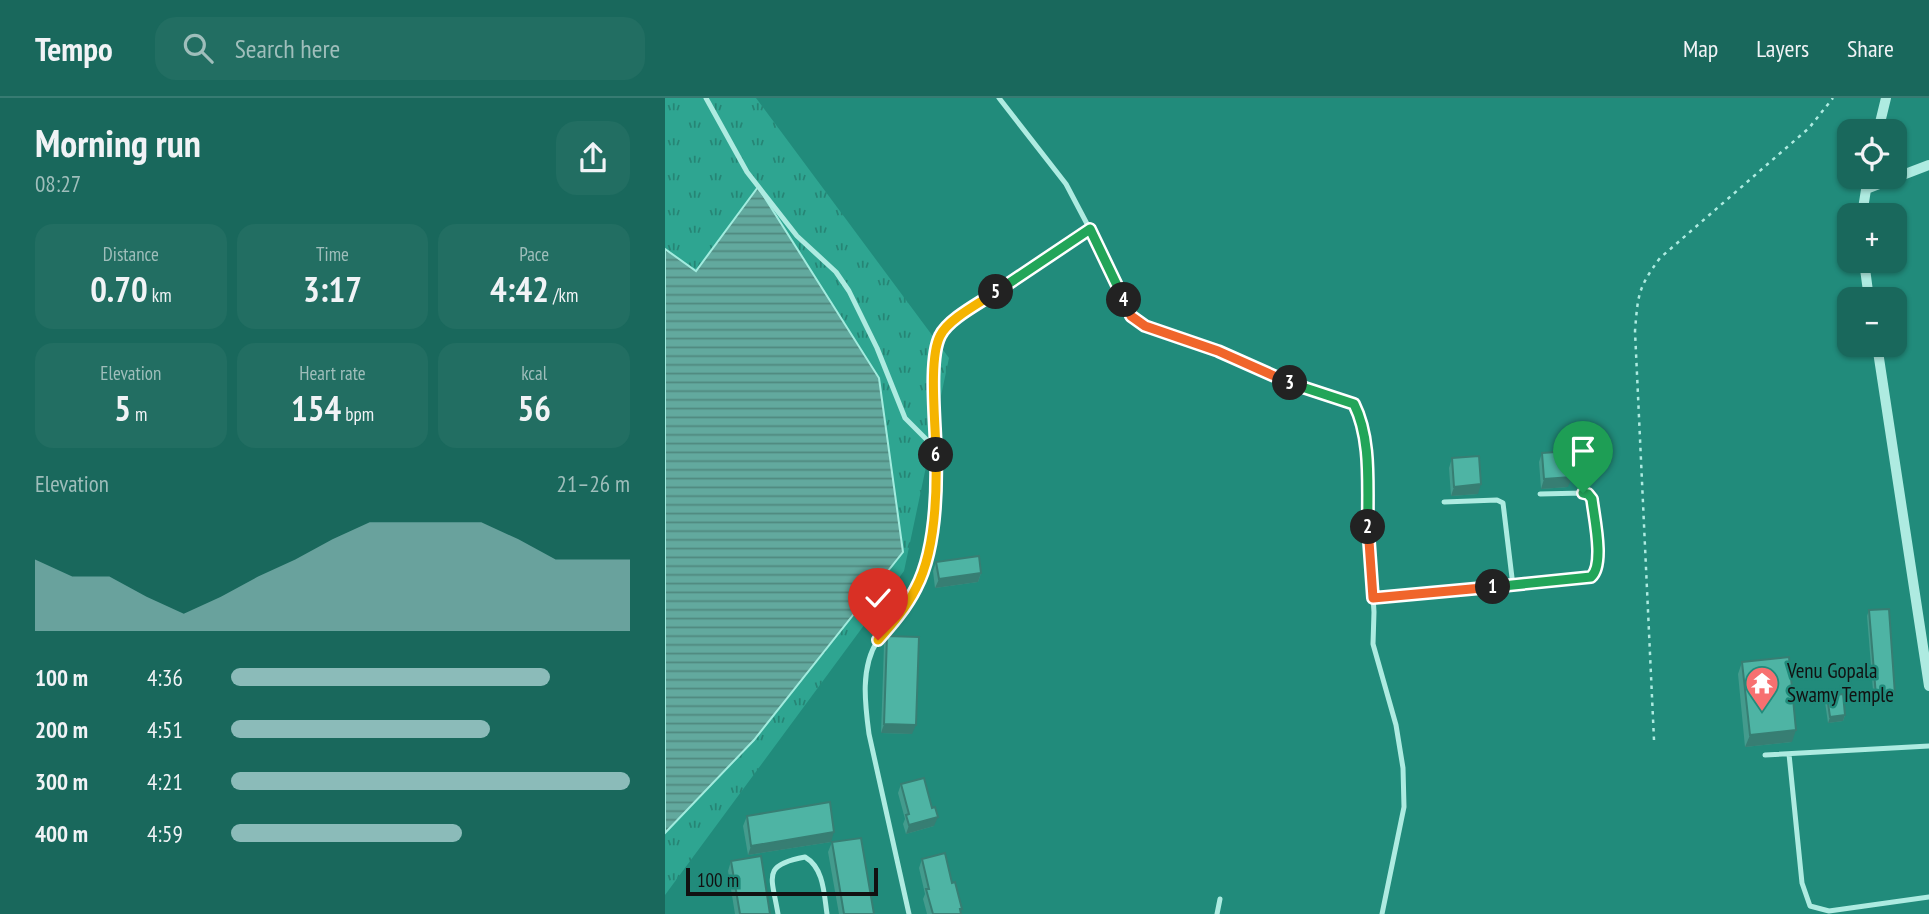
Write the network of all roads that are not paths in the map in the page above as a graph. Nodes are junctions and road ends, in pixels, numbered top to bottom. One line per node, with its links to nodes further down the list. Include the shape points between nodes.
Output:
1 (705, 98): 11 (lane, via 747,172 797,236 836,272 849,291 905,418)
2 (999, 98): 9 (lane, via 1066,184)
3 (1887, 98): 4 (street)
4 (1881, 119)
5 (1929, 165): 6 (street)
6 (1907, 173)
7 (1866, 189): 8 (street)
8 (1864, 203)
9 (1090, 229): 11 (lane, via 955,320 940,335 934,381); 15 (lane, via 1131,316 1145,326 1354,404 1362,420)
10 (1879, 357): 16 (street)
11 (936, 449): 24 (lane, via 937,491 928,552 904,611 878,640 866,680 869,734)
12 (1540, 494): 14 (lane, via 1583,493 1592,499 1598,568 1591,577)
13 (1444, 502): 14 (lane, via 1503,503)
14 (1513, 586): 15 (lane)
15 (1373, 598): 26 (lane, via 1373,644 1396,725 1405,807)
16 (1929, 686)
17 (1929, 746): 18 (lane)
18 (1789, 754): 19 (lane); 20 (lane, via 1802,883 1810,906 1829,911)
19 (1765, 755)
20 (1929, 897)
21 (1220, 899): 25 (lane)
22 (778, 914): 23 (lane, via 774,869 784,860 805,857 818,868)
23 (827, 914)
24 (909, 914)
25 (1217, 914)
26 (1382, 914)

